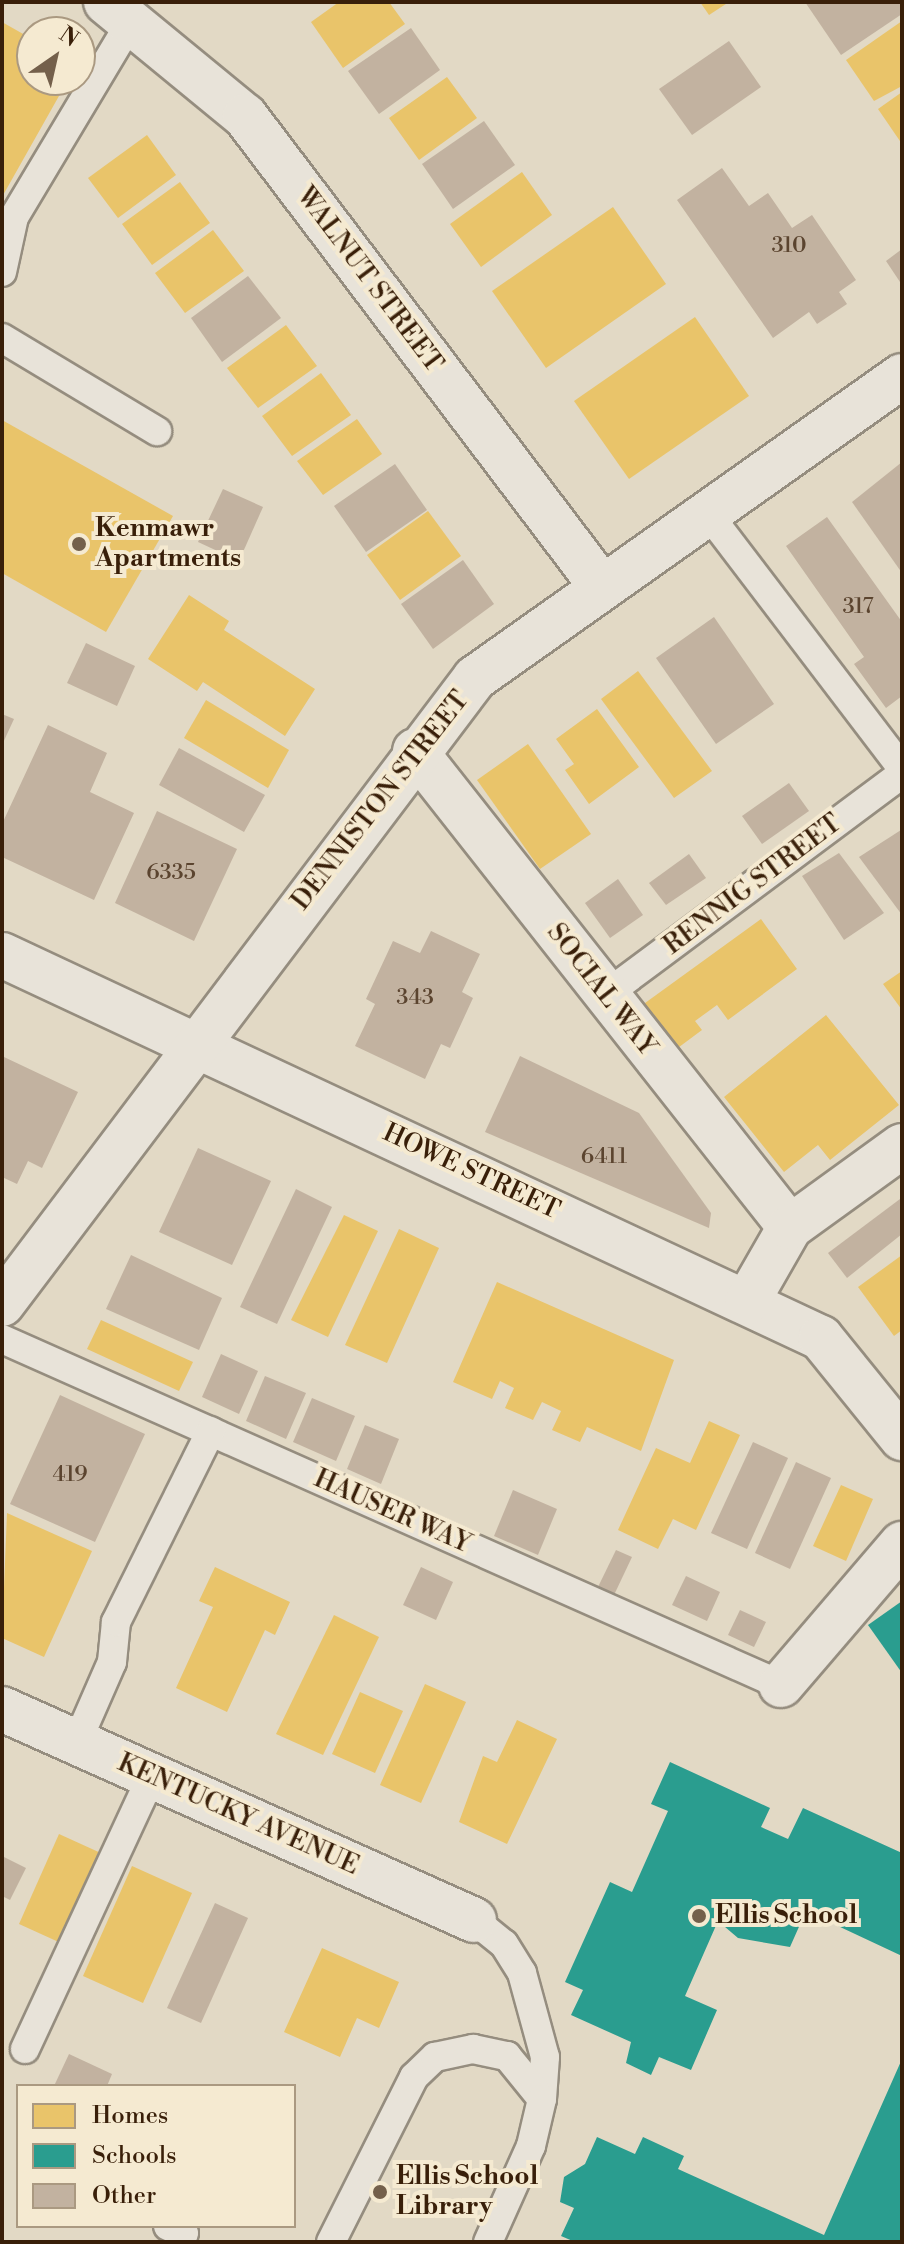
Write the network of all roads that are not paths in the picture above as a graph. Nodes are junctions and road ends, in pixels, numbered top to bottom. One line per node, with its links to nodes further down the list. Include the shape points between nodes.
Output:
1 (118, 12): 2 (lane, via 14,217); 7 (street, WALNUT STREET, via 245,116)
2 (2, 272)
3 (2, 338): 5 (lane)
4 (902, 376): 6 (street, DENNISTON STREET)
5 (157, 431)
6 (709, 515): 7 (street, DENNISTON STREET); 9 (lane)
7 (602, 587): 8 (street, DENNISTON STREET, via 475,678)
8 (415, 751): 11 (street, SOCIAL WAY); 12 (street, DENNISTON STREET)
9 (902, 771): 11 (lane, RENNIG STREET)
10 (2, 955): 12 (street, HOWE STREET)
11 (604, 996): 14 (street, SOCIAL WAY)
12 (196, 1044): 15 (street, HOWE STREET); 16 (street, DENNISTON STREET)
13 (902, 1146): 14 (street)
14 (790, 1227): 15 (street)
15 (747, 1302): 19 (street, HOWE STREET, via 821,1338)
16 (2, 1304)
17 (2, 1339): 18 (lane, HAUSER WAY)
18 (211, 1431): 21 (lane, HAUSER WAY); 23 (lane, via 116,1622 112,1662)
19 (902, 1438)
20 (902, 1544): 21 (street)
21 (781, 1685)
22 (2, 1709): 23 (street, KENTUCKY AVENUE)
23 (77, 1742): 24 (street, KENTUCKY AVENUE)
24 (152, 1776): 25 (street, KENTUCKY AVENUE); 26 (lane)
25 (474, 1920): 27 (lane, via 504,1944 522,1973 545,2057)
26 (25, 2049)
27 (542, 2099): 30 (lane, via 507,2056 473,2049 435,2057 400,2099); 31 (lane, via 531,2146)
28 (173, 2228): 29 (lane, via 184,2233)
29 (181, 2242)
30 (331, 2242)
31 (488, 2242)

